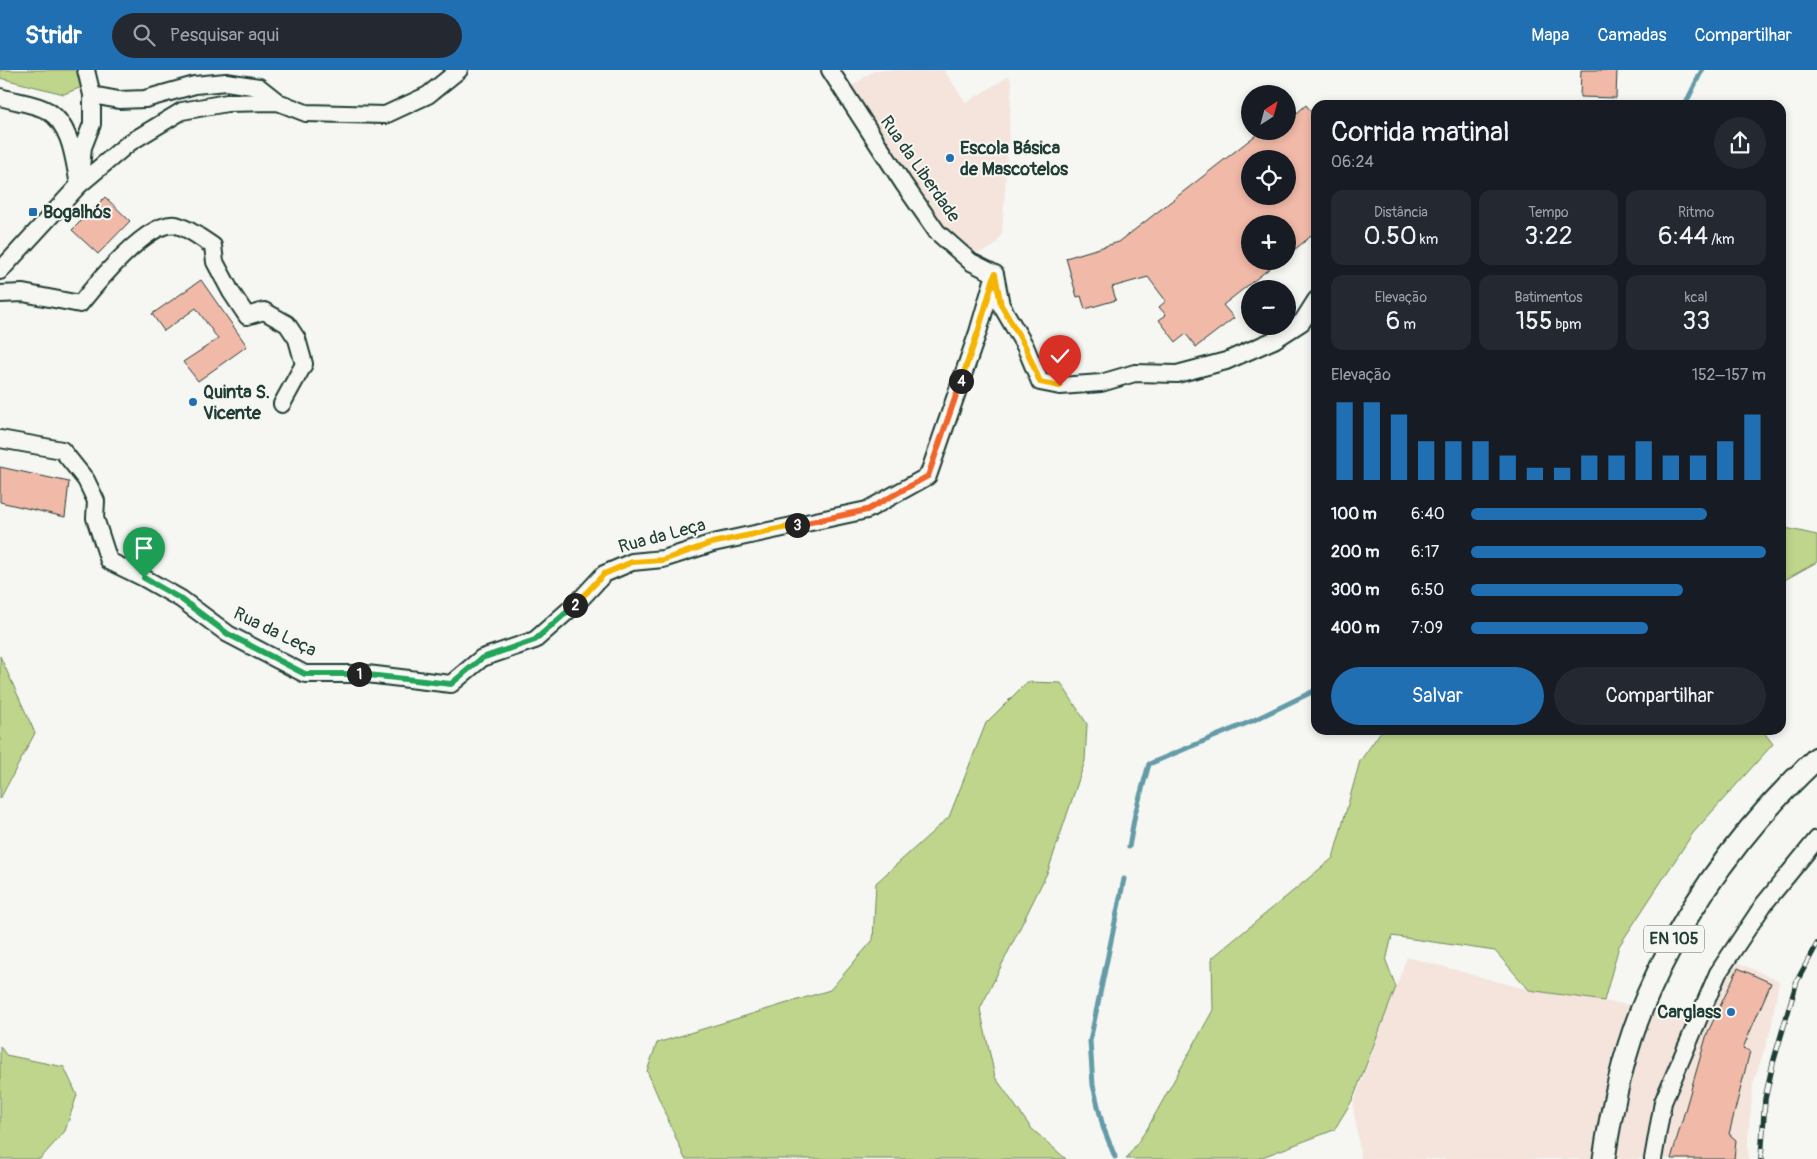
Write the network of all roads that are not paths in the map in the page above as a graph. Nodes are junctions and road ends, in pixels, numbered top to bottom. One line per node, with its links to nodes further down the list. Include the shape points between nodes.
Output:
1 (86, 70): 4 (street)
2 (460, 70): 6 (street, via 428,95 385,115 306,113)
3 (830, 70): 9 (street, Rua da Liberdade, via 937,232 971,262)
4 (92, 95): 6 (street, via 119,100 145,99 195,85 226,82 258,87); 7 (street, via 92,124 83,146)
5 (0, 97): 7 (street, via 49,112 60,124 70,144)
6 (278, 102): 7 (street, via 227,103 182,111 129,143)
7 (79, 185): 8 (street)
8 (0, 271)
9 (995, 274): 11 (street, via 1001,305 1025,346 1040,382 1060,386 1101,383 1135,373 1178,374 1226,361 1274,340 1302,322); 13 (street, Rua da Leça, via 928,476 867,510 712,543 663,560 632,562 604,574 535,640 482,658 451,684 367,674 305,674 228,634 181,599 109,561 95,518 96,501 86,480 62,450)
10 (0, 294): 12 (street, via 22,294 80,304 125,253 158,227 175,225 213,246 215,262 247,316 264,311 287,324 297,339 304,364)
11 (1311, 308)
12 (282, 404)
13 (0, 440)
14 (1817, 758): 16 (main road, EN 105, via 1785,788 1735,846 1678,931 1647,996 1629,1048 1610,1116)
15 (1817, 839): 17 (street, via 1764,904 1718,973 1663,1102)
16 (1604, 1159)
17 (1653, 1159)

